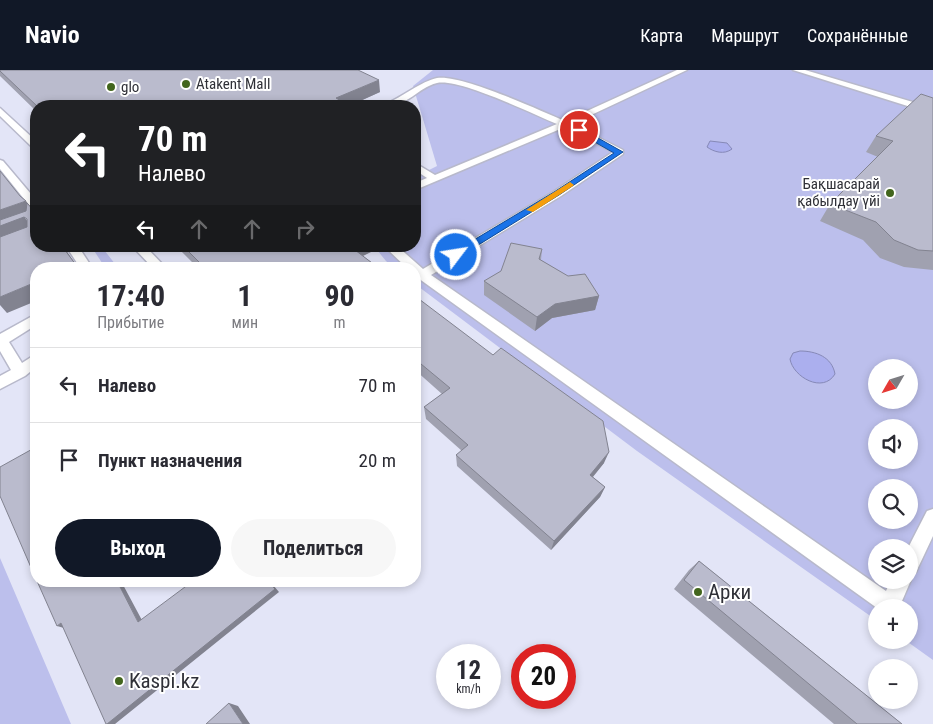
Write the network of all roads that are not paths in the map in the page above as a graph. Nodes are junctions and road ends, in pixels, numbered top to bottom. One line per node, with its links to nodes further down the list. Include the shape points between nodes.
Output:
1 (683, 70): 6 (lane)
2 (797, 70): 5 (lane)
3 (405, 100): 6 (lane, via 429,83 439,80 459,82)
4 (0, 111): 7 (lane)
5 (933, 111)
6 (565, 124): 10 (lane); 17 (lane, via 620,152)
7 (30, 140)
8 (0, 163): 12 (lane)
9 (421, 170): 10 (lane)
10 (435, 179): 11 (lane)
11 (421, 185)
12 (30, 200)
13 (144, 252): 15 (lane)
14 (397, 252): 16 (lane)
15 (154, 262)
16 (408, 262)
17 (422, 275): 25 (lane, via 890,605)
18 (30, 323): 19 (lane)
19 (1, 340): 21 (lane)
20 (30, 364): 21 (lane)
21 (20, 372): 22 (lane)
22 (0, 383)
23 (933, 517): 24 (lane)
24 (918, 547)
25 (897, 589)

